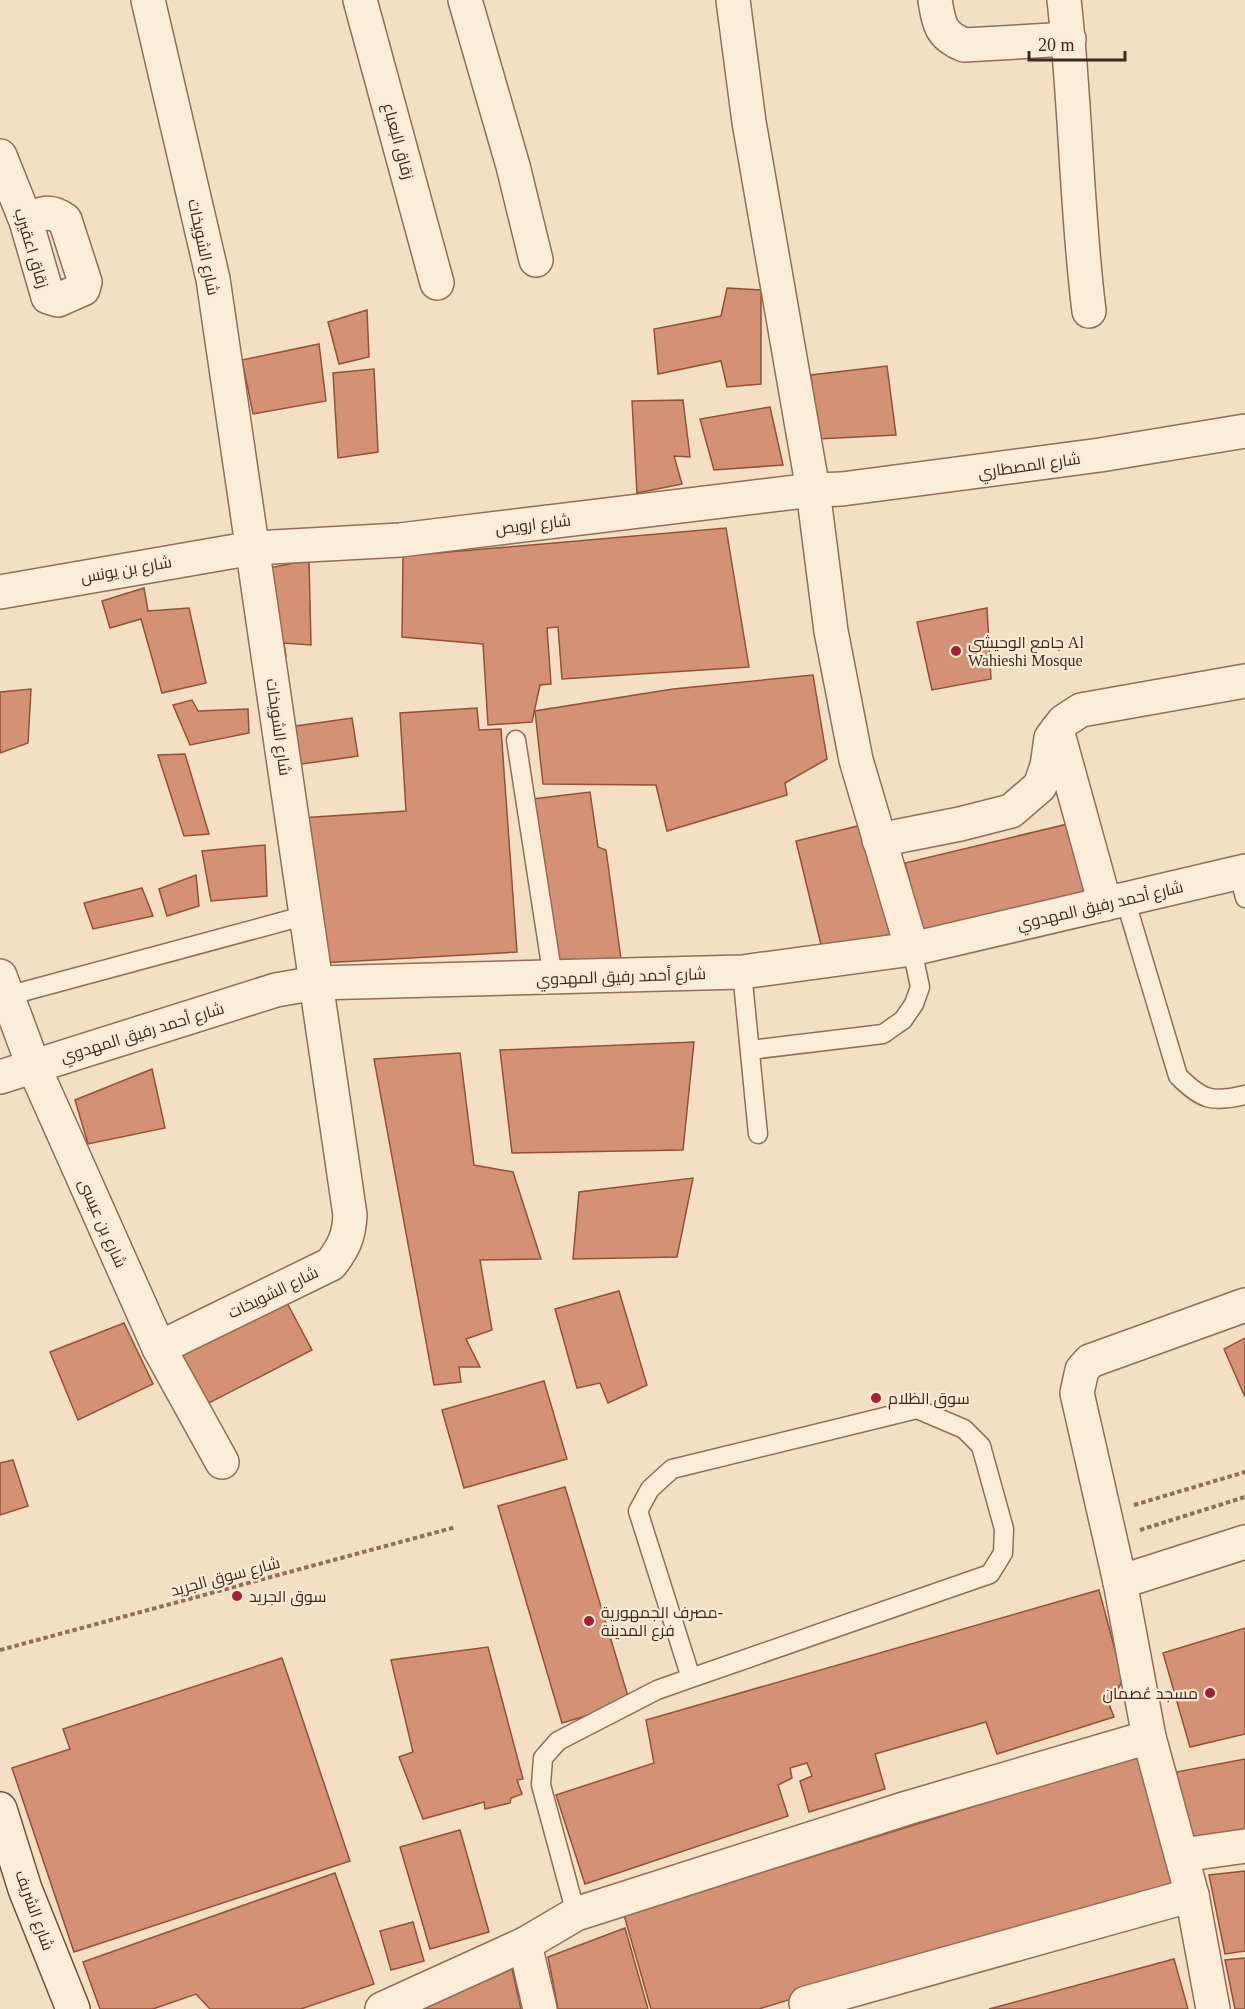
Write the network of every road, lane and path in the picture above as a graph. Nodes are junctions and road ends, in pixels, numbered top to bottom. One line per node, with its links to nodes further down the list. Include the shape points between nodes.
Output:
1 (148, 0): 15 (street, شارع الشويخات, via 213,279)
2 (360, 0): 10 (street, زقاق البعباع)
3 (465, 0): 9 (street)
4 (733, 0): 14 (street, via 749,122)
5 (934, 0): 7 (street, via 948,38 964,45)
6 (1064, 0): 7 (street)
7 (1069, 39): 12 (street, via 1080,237)
8 (0, 156): 11 (street, زقاق اعقيرب, via 26,221 44,290 48,297)
9 (536, 260)
10 (437, 283)
11 (58, 300)
12 (1089, 311)
13 (1245, 430): 14 (street, شارع المصطاري, via 1100,455)
14 (813, 490): 15 (street, شارع ارويص, via 400,540); 20 (street, via 831,631 856,760)
15 (253, 548): 16 (street, شارع بن يونس); 23 (street, شارع الشويخات)
16 (0, 592)
17 (1245, 681): 18 (street, via 1081,710)
18 (1057, 730): 20 (street, via 1051,738 1040,786 1011,811); 22 (street)
19 (516, 740): 26 (lane)
20 (879, 840): 24 (street)
21 (1243, 881): 22 (street, شارع أحمد رفيق المهدوي)
22 (1115, 901): 24 (street, شارع أحمد رفيق المهدوي); 32 (lane, via 1178,1076 1194,1092 1218,1101)
23 (307, 915): 27 (street, شارع الشويخات); 28 (lane)
24 (912, 949): 25 (street, شارع أحمد رفيق المهدوي); 29 (lane, via 920,987 903,1020 883,1034)
25 (742, 972): 26 (street, شارع أحمد رفيق المهدوي); 29 (lane)
26 (553, 978): 27 (street, شارع أحمد رفيق المهدوي)
27 (316, 983): 30 (street, شارع أحمد رفيق المهدوي, via 276,990); 35 (street, شارع الشويخات, via 350,1215 344,1248 330,1264)
28 (4, 986): 30 (street, شارع بن عيسى)
29 (750, 1050): 33 (lane)
30 (33, 1065): 31 (street, شارع أحمد رفيق المهدوي); 35 (street, شارع بن عيسى)
31 (0, 1077)
32 (1245, 1095)
33 (758, 1134)
34 (1245, 1305): 39 (street, via 1101,1356 1082,1370 1077,1392)
35 (159, 1348): 36 (street, شارع بن عيسى)
36 (222, 1462)
37 (1245, 1472): 39 (path)
38 (1245, 1497): 39 (path)
39 (1108, 1526): 42 (street)
40 (456, 1527): 43 (path, شارع سوق الجريد)
41 (1245, 1542): 42 (street)
42 (1120, 1582): 45 (street)
43 (0, 1650)
44 (691, 1678): 44 (lane, via 990,1574 1003,1553 1004,1529 981,1446 964,1429 917,1409 672,1469 650,1489 638,1511); 50 (lane, via 657,1690 558,1741 543,1758 542,1785)
45 (1149, 1737): 48 (street); 50 (street, via 907,1808)
46 (0, 1809): 53 (street, شارع الشريف, via 25,1888)
47 (1245, 1846): 48 (street)
48 (1182, 1855): 49 (street)
49 (1192, 1895): 52 (street); 56 (street)
50 (576, 1914): 51 (street)
51 (525, 1944): 54 (street); 55 (street)
52 (806, 2003)
53 (73, 2009)
54 (382, 2009)
55 (540, 2009)
56 (1213, 2009)

